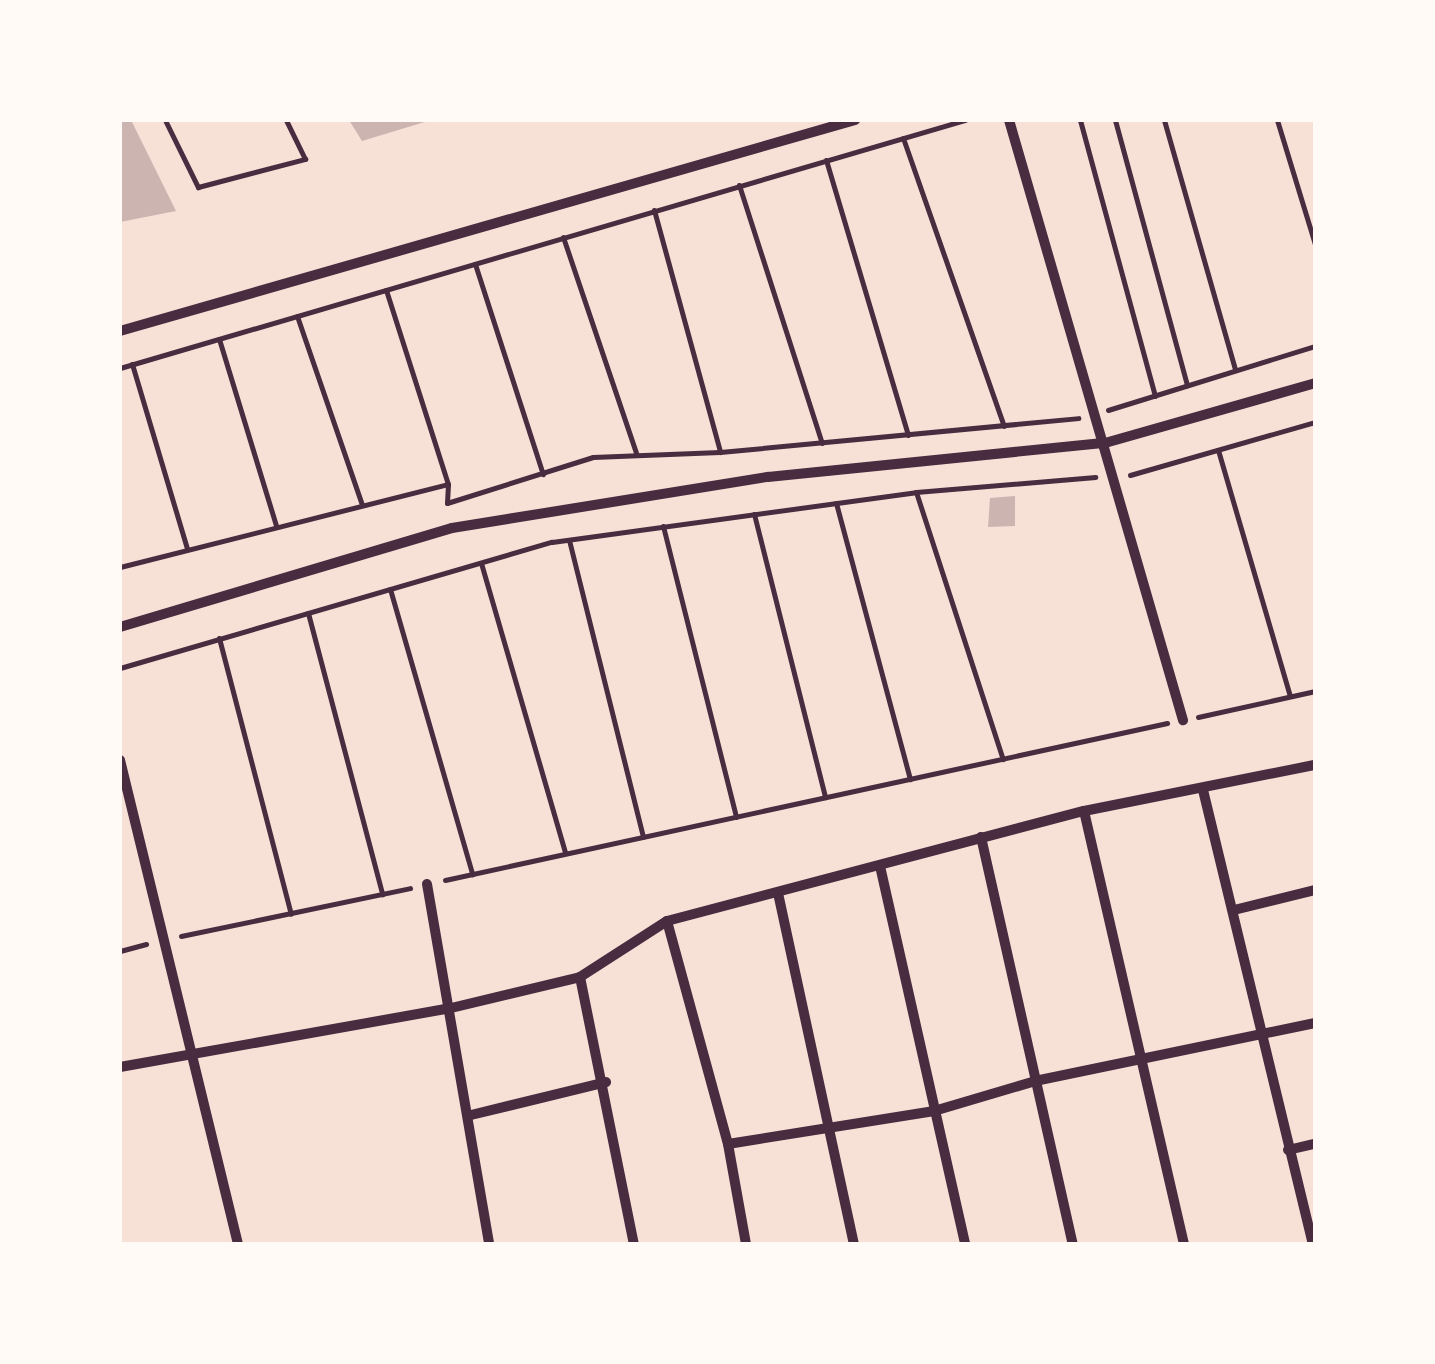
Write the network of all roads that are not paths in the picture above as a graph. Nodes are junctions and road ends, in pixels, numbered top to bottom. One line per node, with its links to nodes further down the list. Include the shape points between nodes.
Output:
1 (855, 120): 3 (street)
2 (1009, 120): 5 (street)
3 (120, 331)
4 (1315, 382): 5 (street)
5 (1105, 444): 6 (street, via 768,478 452,528); 7 (street)
6 (120, 627)
7 (1184, 720)
8 (120, 760): 23 (street)
9 (1315, 765): 10 (street)
10 (1203, 790): 11 (street); 17 (street)
11 (1084, 812): 12 (street); 24 (street)
12 (981, 836): 13 (street); 26 (street)
13 (880, 866): 16 (street); 28 (street)
14 (426, 884): 20 (street)
15 (1315, 890): 17 (street)
16 (778, 893): 18 (street); 30 (street)
17 (1234, 910): 22 (street)
18 (667, 921): 19 (street); 31 (street)
19 (580, 978): 20 (street); 27 (street)
20 (447, 1009): 23 (street); 29 (street)
21 (1315, 1023): 22 (street)
22 (1262, 1037): 24 (street); 33 (street)
23 (195, 1058): 25 (street); 34 (street)
24 (1138, 1060): 26 (street); 41 (street)
25 (120, 1066)
26 (1035, 1081): 28 (street); 40 (street)
27 (606, 1082): 29 (street); 36 (street)
28 (934, 1111): 30 (street); 39 (street)
29 (472, 1115): 35 (street)
30 (827, 1130): 31 (street); 38 (street)
31 (728, 1144): 37 (street)
32 (1315, 1144): 33 (street)
33 (1288, 1150): 42 (street)
34 (238, 1244)
35 (489, 1244)
36 (634, 1244)
37 (746, 1244)
38 (854, 1244)
39 (965, 1244)
40 (1072, 1244)
41 (1184, 1244)
42 (1313, 1244)

